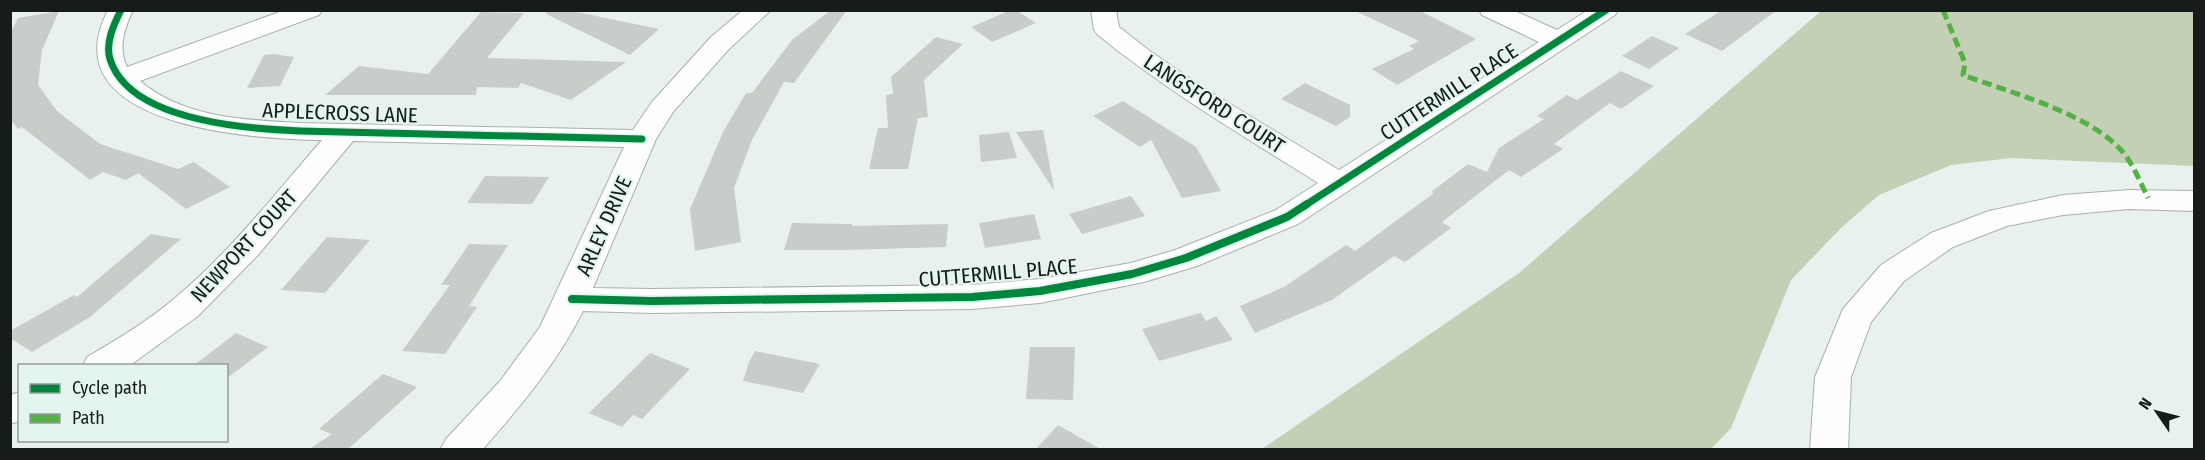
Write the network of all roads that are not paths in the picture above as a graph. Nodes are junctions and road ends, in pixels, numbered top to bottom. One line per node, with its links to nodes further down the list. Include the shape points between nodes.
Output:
1 (120, 10): 8 (street, APPLECROSS LANE, via 111,33 110,58)
2 (310, 10): 8 (street)
3 (759, 10): 10 (street, ARLEY DRIVE, via 681,84)
4 (1103, 10): 11 (street, LANGSFORD COURT, via 1107,30 1141,57)
5 (1491, 10): 7 (street)
6 (1606, 10): 7 (street, CUTTERMILL PLACE)
7 (1559, 41): 11 (street, CUTTERMILL PLACE)
8 (122, 78): 9 (street, APPLECROSS LANE, via 147,100 193,118 240,126)
9 (345, 132): 10 (street, APPLECROSS LANE); 14 (street, NEWPORT COURT, via 211,285 156,331)
10 (642, 139): 13 (street, ARLEY DRIVE)
11 (1341, 184): 13 (street, CUTTERMILL PLACE, via 1287,218 1186,258 1132,274 1040,291 904,299)
12 (2194, 201): 16 (street, via 2114,199 2034,208 1960,230 1927,248 1875,291 1854,321 1832,386)
13 (572, 299): 15 (street, ARLEY DRIVE, via 541,354)
14 (103, 364)
15 (459, 450)
16 (1829, 450)

